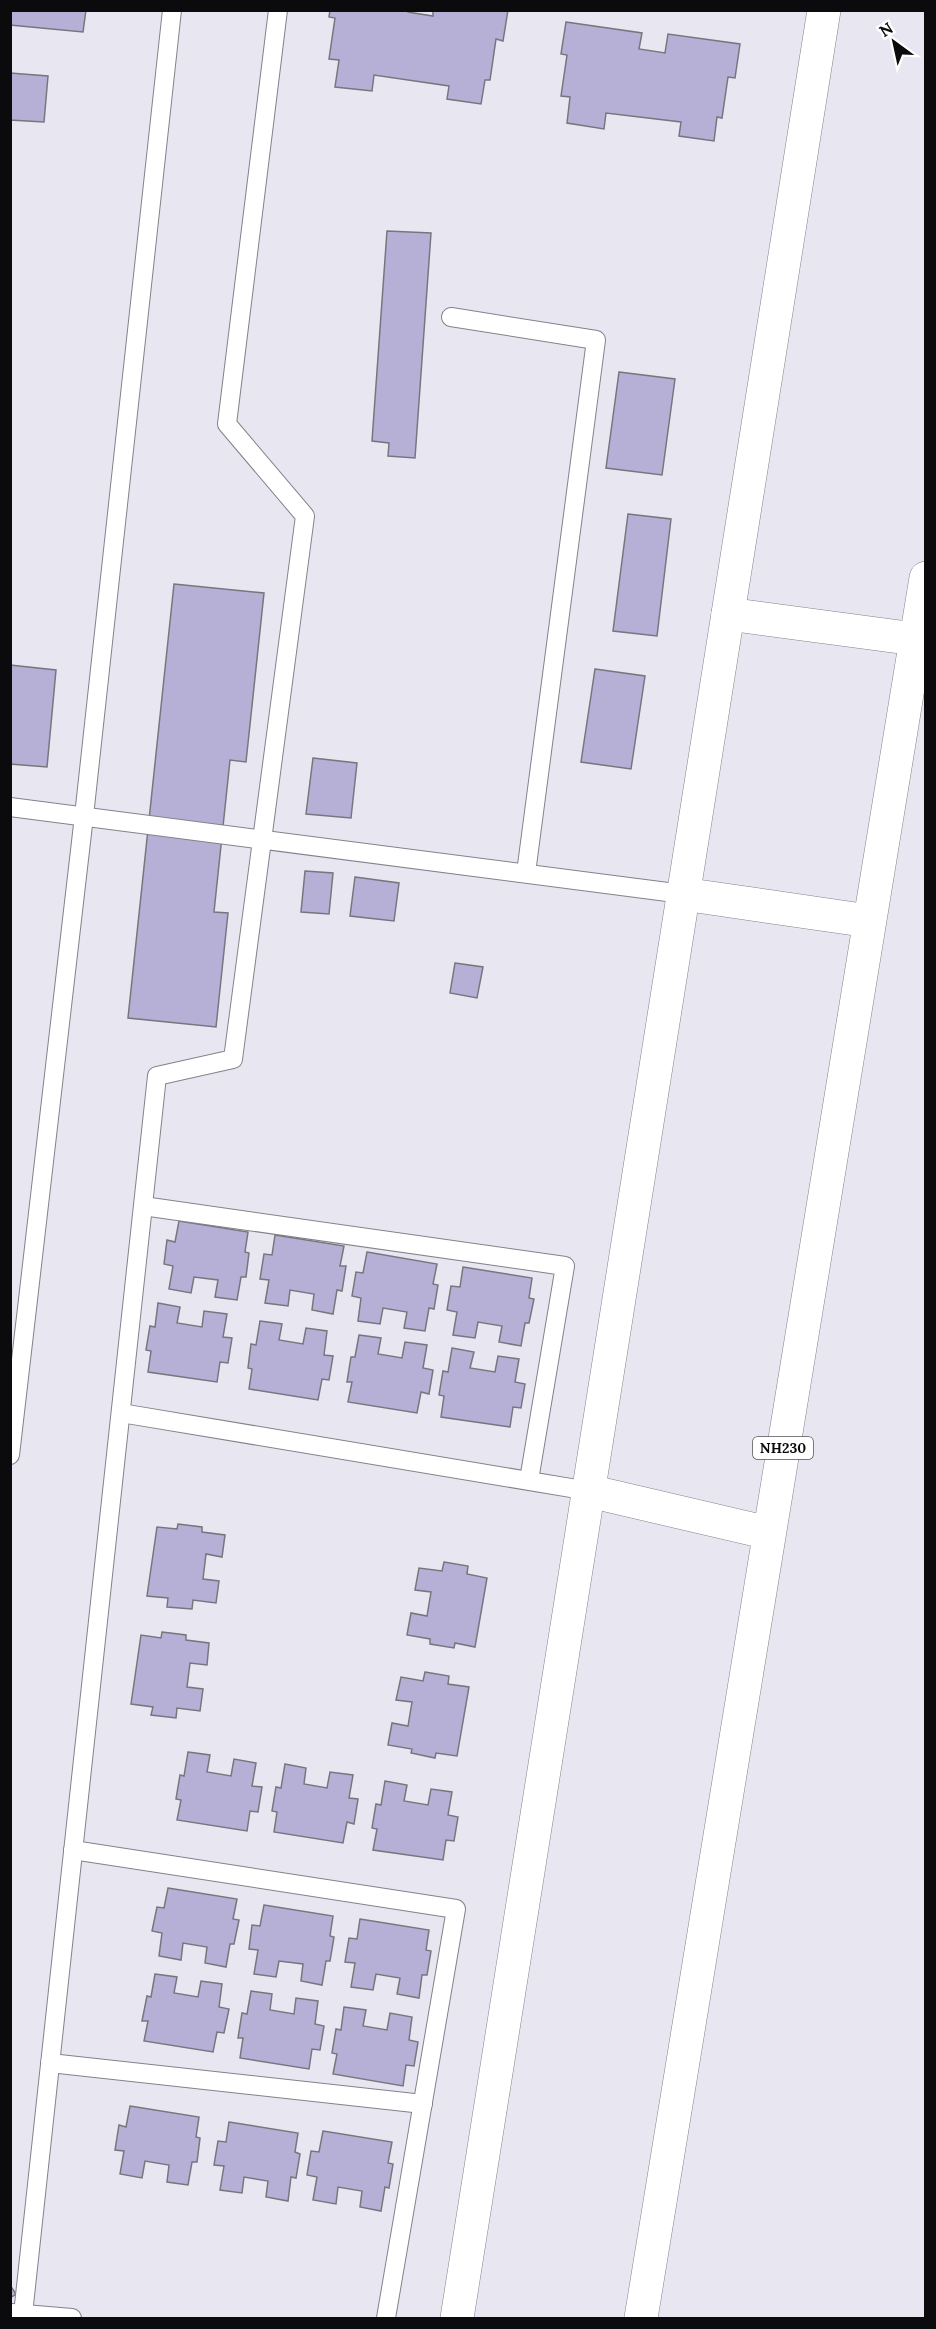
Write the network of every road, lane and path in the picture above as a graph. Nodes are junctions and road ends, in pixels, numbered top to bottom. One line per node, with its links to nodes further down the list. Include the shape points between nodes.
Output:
1 (172, 10): 9 (lane)
2 (278, 10): 10 (lane, via 227,424 305,516)
3 (824, 10): 6 (main road)
4 (451, 317): 11 (lane, via 596,340)
5 (926, 578): 7 (main road, NH230)
6 (728, 614): 7 (main road); 12 (main road)
7 (915, 639): 13 (main road, NH230)
8 (10, 807): 9 (lane)
9 (84, 816): 10 (lane); 16 (lane)
10 (262, 839): 11 (lane); 14 (lane, via 233,1059 157,1076)
11 (526, 873): 12 (lane)
12 (683, 894): 13 (main road); 18 (main road)
13 (869, 921): 19 (main road, NH230)
14 (143, 1206): 15 (lane); 17 (lane, via 565,1266)
15 (121, 1413): 17 (lane); 20 (lane)
16 (10, 1455)
17 (529, 1480): 18 (lane)
18 (589, 1491): 19 (main road); 26 (main road)
19 (769, 1533): 27 (main road, NH230)
20 (73, 1850): 21 (lane); 22 (lane, via 456,1909)
21 (50, 2063): 22 (lane); 23 (lane)
22 (423, 2104): 25 (lane)
23 (17, 2313): 24 (lane)
24 (72, 2319)
25 (386, 2319)
26 (457, 2319)
27 (641, 2319)

